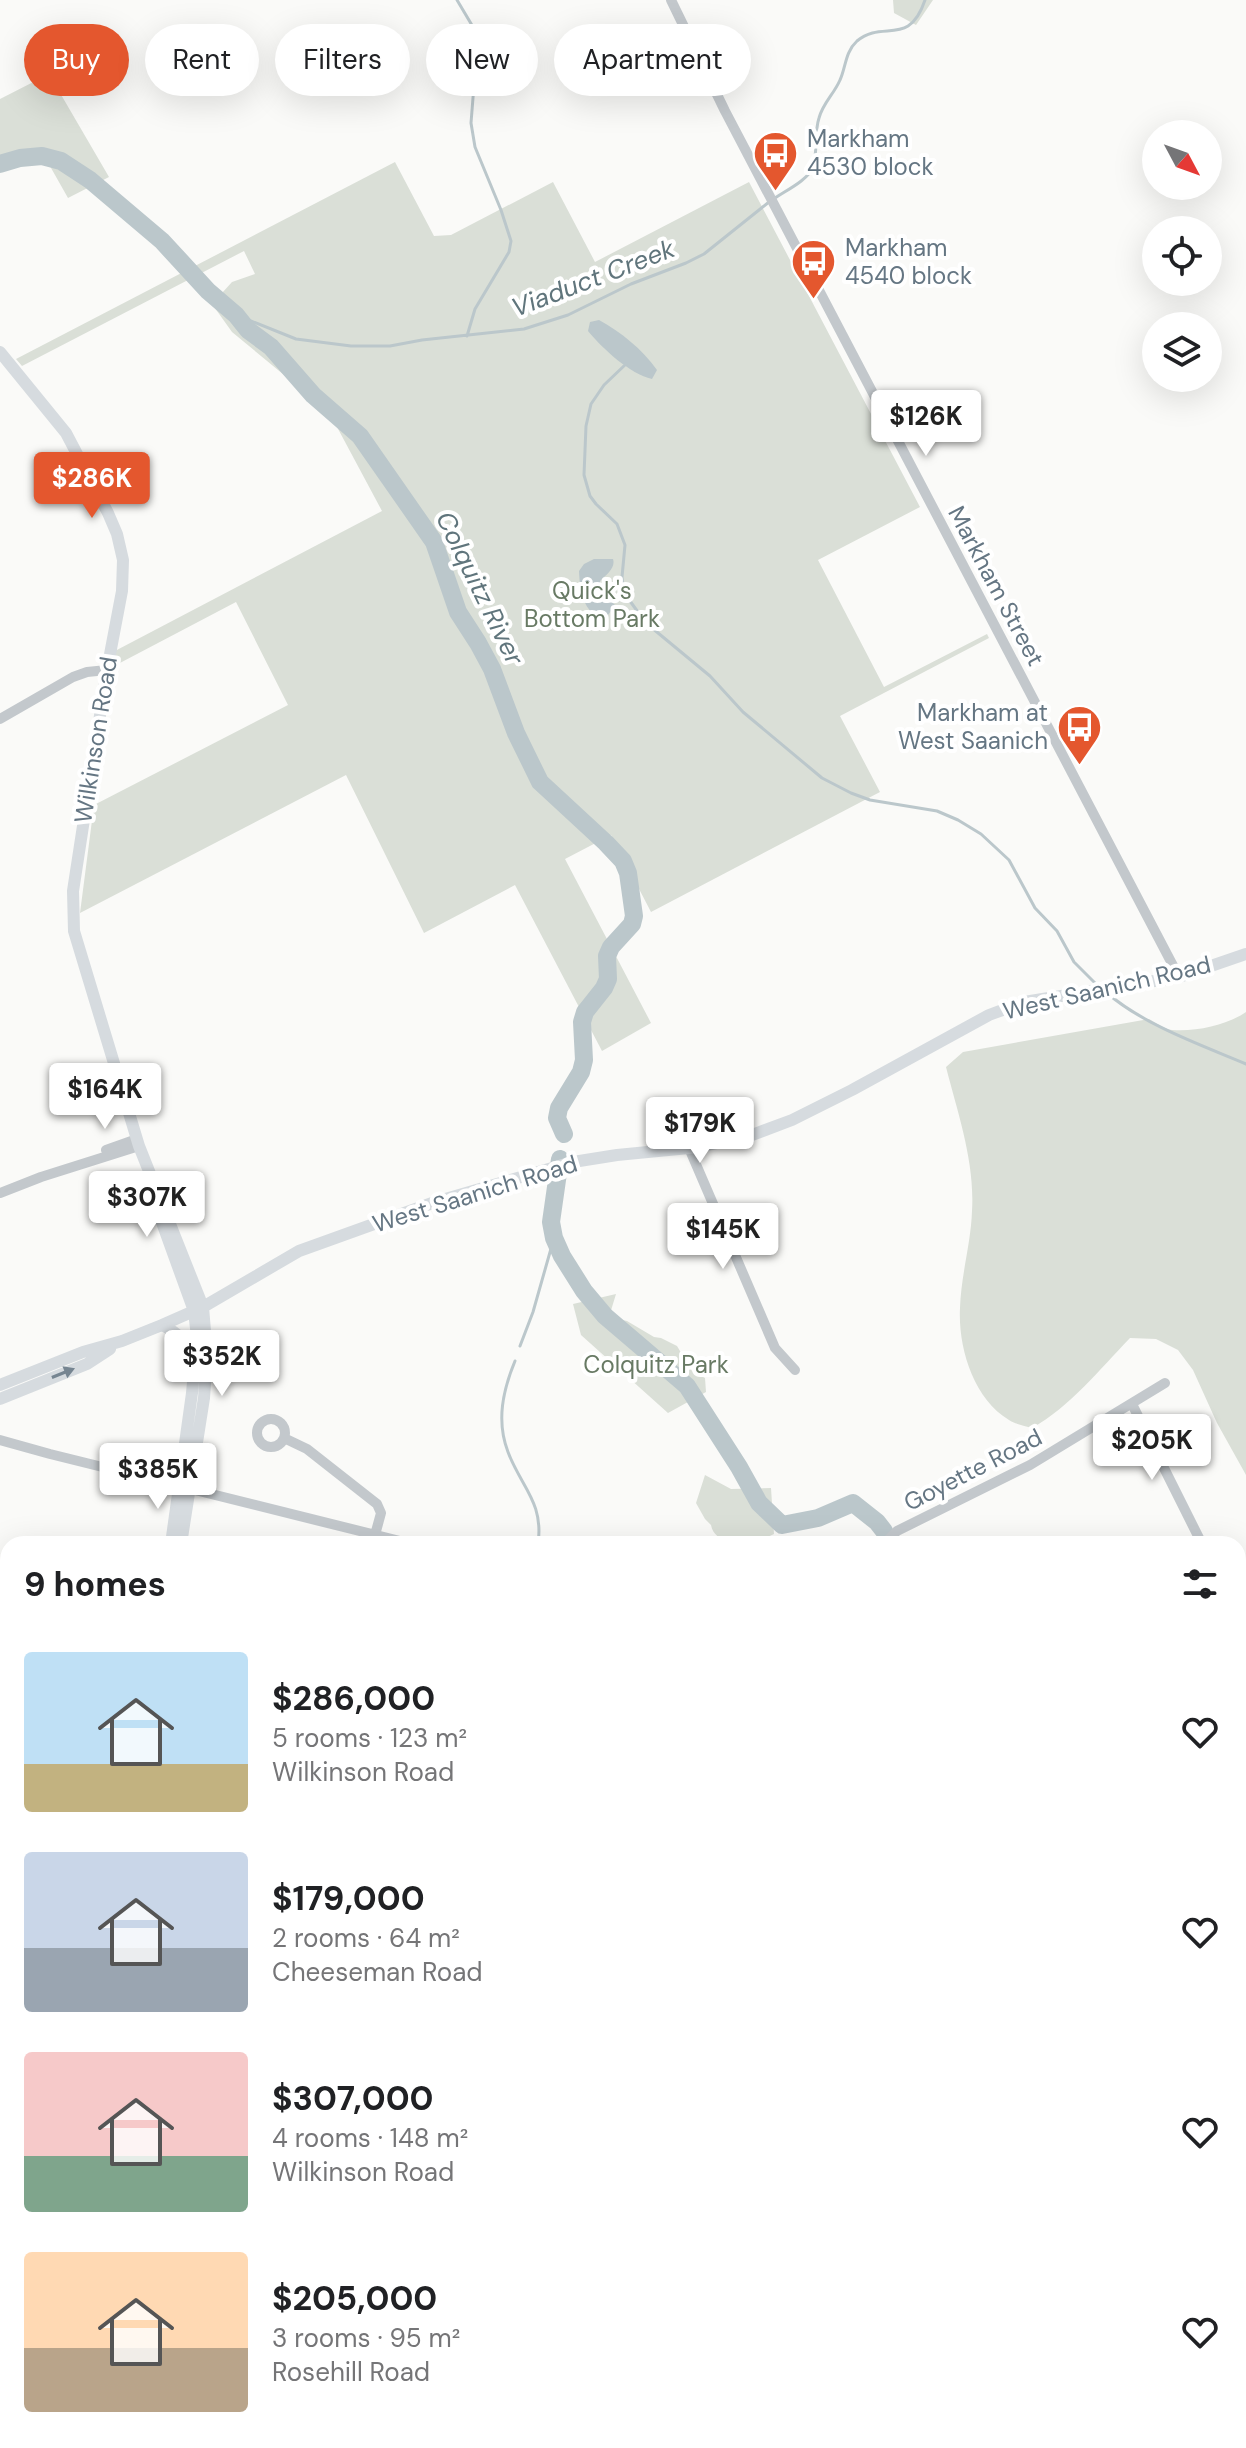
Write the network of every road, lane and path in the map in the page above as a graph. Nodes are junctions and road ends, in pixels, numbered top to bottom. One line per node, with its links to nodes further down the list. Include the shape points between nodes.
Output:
1 (671, 0): 6 (street, Markham Street)
2 (0, 352): 3 (main road, Wilkinson Road, via 66,433 117,534 122,591)
3 (107, 670): 4 (street, via 73,677); 7 (main road, Wilkinson Road, via 73,891 74,931)
4 (0, 719)
5 (1246, 954): 6 (main road, West Saanich Road)
6 (1179, 977): 8 (main road, West Saanich Road, via 1024,1002 989,1015 792,1120 744,1138)
7 (139, 1146): 9 (street, via 107,1149 96,1160); 10 (main road, Wilkinson Road)
8 (689, 1148): 10 (main road, West Saanich Road, via 573,1162 468,1191 299,1251); 14 (street, via 775,1348)
9 (0, 1193)
10 (198, 1309): 11 (main road, West Saanich Road); 13 (main road); 21 (main road, via 207,1355)
11 (162, 1325): 12 (main road, West Saanich Road); 13 (main road, via 177,1333)
12 (122, 1341): 16 (main road, West Saanich Road); 17 (main road, West Saanich Road, one-way to 12, via 87,1364)
13 (196, 1361): 21 (main road)
14 (795, 1370)
15 (1165, 1383): 18 (street, Goyette Road)
16 (0, 1385)
17 (0, 1399)
18 (1132, 1404): 26 (street, Goyette Road, via 1030,1465); 27 (street)
19 (284, 1438): 22 (street, via 307,1449 377,1504 381,1513)
20 (0, 1440): 21 (street)
21 (186, 1488): 22 (street); 23 (main road); 24 (main road)
22 (375, 1535): 25 (street)
23 (173, 1536)
24 (182, 1536)
25 (379, 1536)
26 (892, 1536)
27 (1198, 1536)

